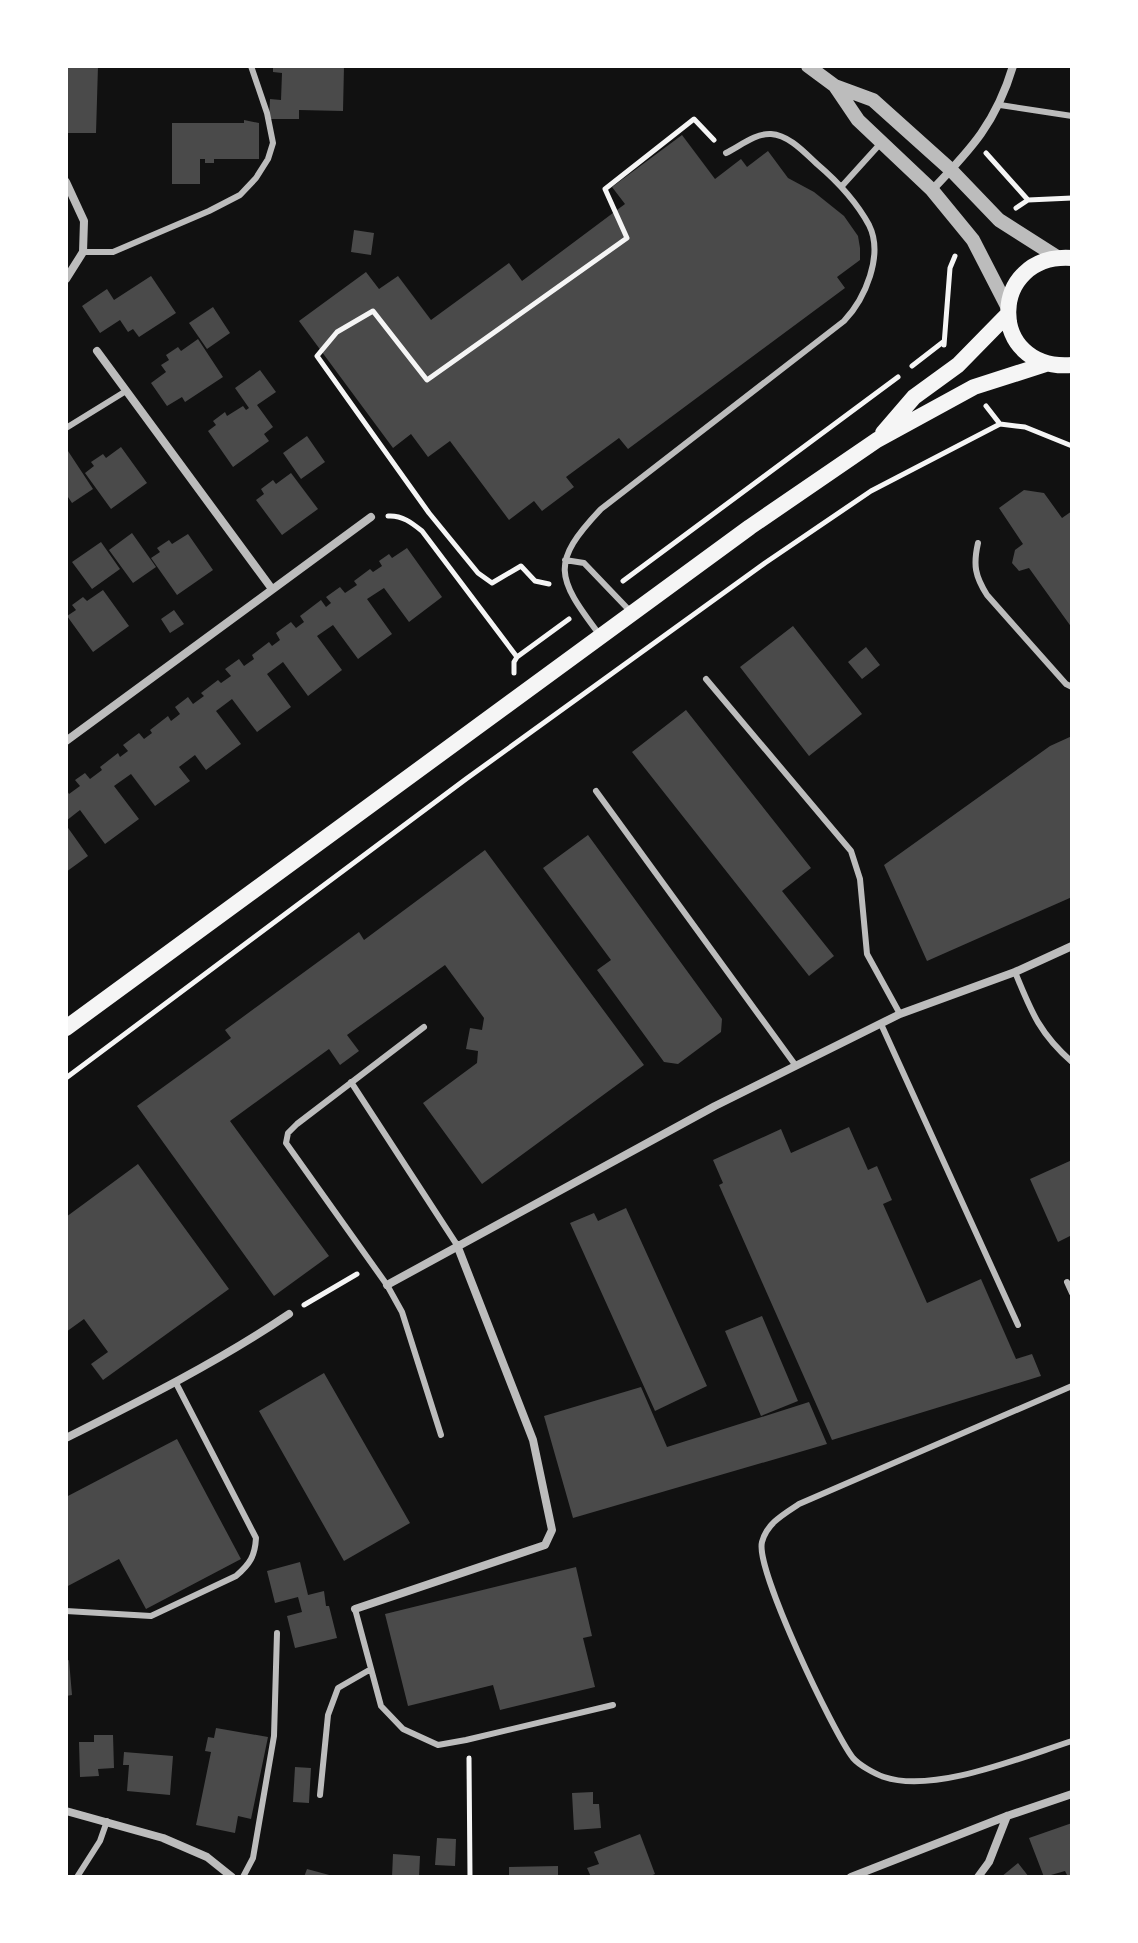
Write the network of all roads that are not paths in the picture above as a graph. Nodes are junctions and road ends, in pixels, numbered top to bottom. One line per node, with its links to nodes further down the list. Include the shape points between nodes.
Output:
1 (251, 66): 13 (lane, via 273,143 256,178 240,195 113,252)
2 (808, 66): 4 (street)
3 (1013, 66): 5 (street)
4 (835, 86): 7 (street); 9 (street, via 873,100)
5 (1000, 105): 6 (lane); 9 (street, via 977,143)
6 (1072, 116)
7 (881, 143): 11 (lane); 12 (street)
8 (726, 153): 11 (lane, via 762,135 777,135)
9 (951, 170): 12 (street); 14 (street, via 999,220)
10 (66, 182): 13 (street, via 84,221)
11 (842, 186): 25 (lane, via 873,239 872,269 855,310 601,509 580,531)
12 (932, 190): 16 (street, via 973,240)
13 (83, 252): 15 (street)
14 (1065, 258): 16 (main road, via 1039,262 1023,273 1012,289)
15 (66, 279)
16 (1008, 311): 18 (main road, via 1010,326 1028,356); 22 (main road, via 958,365 914,397)
17 (97, 351): 20 (street)
18 (1058, 365): 19 (main road); 22 (main road, via 974,387)
19 (1072, 379)
20 (126, 391): 21 (lane); 26 (street)
21 (66, 428)
22 (877, 440): 27 (main road)
23 (371, 517): 26 (street)
24 (978, 543): 30 (lane, via 976,578 987,595)
25 (565, 560): 27 (lane, via 584,563); 28 (lane, via 565,580)
26 (272, 589): 31 (street)
27 (633, 614): 28 (main road)
28 (601, 637): 38 (main road)
29 (706, 679): 35 (lane, via 851,851 860,879 867,954)
30 (1072, 687)
31 (66, 741)
32 (596, 791): 40 (lane)
33 (1072, 946): 34 (street)
34 (1015, 972): 35 (street); 39 (lane, via 1035,1021)
35 (900, 1014): 36 (street)
36 (881, 1024): 40 (street); 47 (lane)
37 (424, 1027): 41 (lane)
38 (66, 1028)
39 (1072, 1062)
40 (796, 1066): 42 (street)
41 (351, 1082): 42 (lane); 44 (lane, via 297,1124 286,1143)
42 (457, 1245): 44 (street); 52 (street, via 533,1440 552,1530 545,1545)
43 (1067, 1282): 45 (lane)
44 (387, 1285): 50 (lane, via 402,1312)
45 (1072, 1293)
46 (289, 1314): 48 (street)
47 (1018, 1325)
48 (176, 1383): 51 (street); 53 (lane, via 256,1538 255,1553 236,1576 151,1616)
49 (1072, 1386): 57 (lane, via 799,1504 778,1517 761,1544 763,1565 801,1661 854,1759 867,1768 898,1781 938,1780)
50 (441, 1435)
51 (66, 1438)
52 (355, 1609): 55 (lane)
53 (66, 1611)
54 (277, 1633): 65 (lane, via 274,1736 253,1858)
55 (371, 1669): 56 (lane, via 381,1706 403,1729 438,1745); 59 (lane, via 338,1688 328,1715)
56 (613, 1705)
57 (1072, 1741)
58 (1072, 1794): 61 (street)
59 (320, 1795)
60 (66, 1811): 62 (street)
61 (1007, 1816): 66 (street); 67 (street)
62 (107, 1821): 63 (lane); 64 (street, via 207,1857)
63 (77, 1877)
64 (232, 1877)
65 (243, 1877)
66 (851, 1877)
67 (978, 1877)

